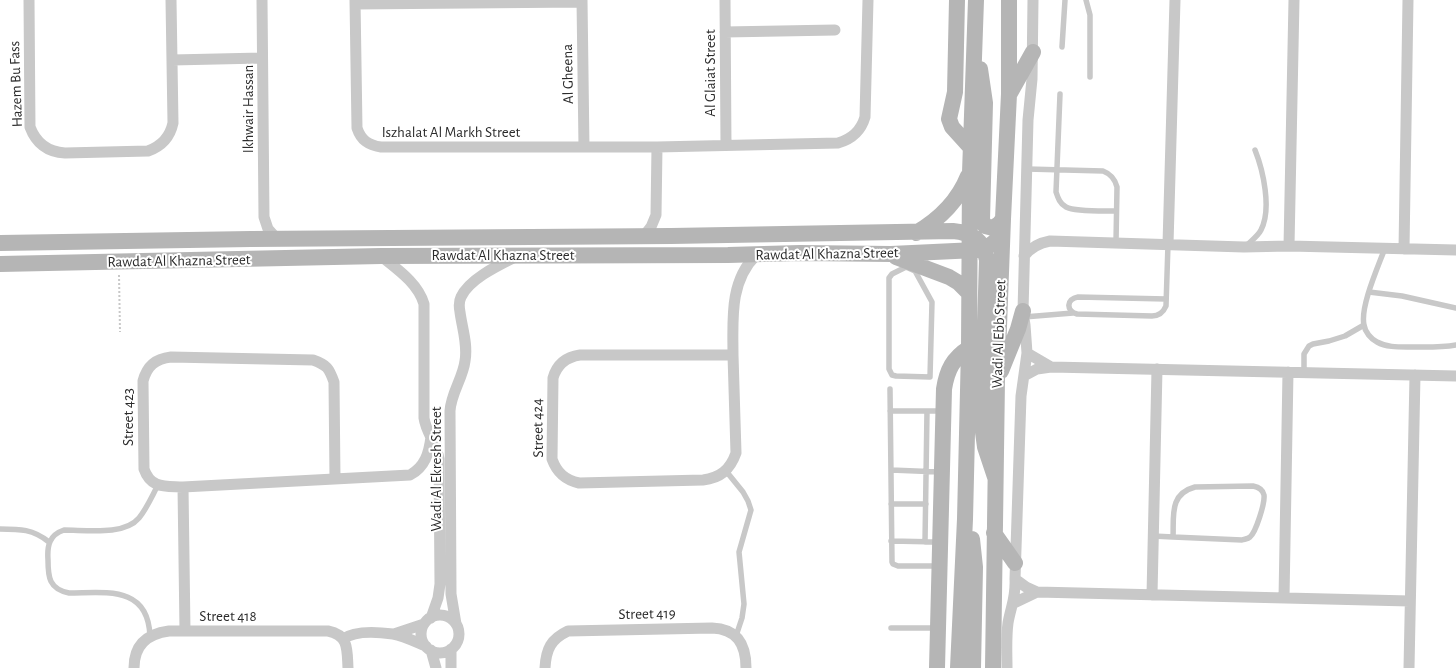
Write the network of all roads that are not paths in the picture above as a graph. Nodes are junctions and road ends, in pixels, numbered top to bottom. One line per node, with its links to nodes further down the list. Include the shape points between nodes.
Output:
1 (29, 0): 23 (street, Hazem Bu Fass, via 30,127 40,144 52,151 148,151 160,145 169,135 173,123)
2 (172, 0): 23 (street, Hazem Bu Fass)
3 (262, 0): 22 (street, Ikhwair Hassan)
4 (725, 0): 18 (street, Al Glaiat Street)
5 (868, 0): 27 (street, Iszhalat Al Markh Street, via 865,116 856,134 838,143)
6 (957, 0): 30 (street, via 954,92 949,119 952,127)
7 (976, 0): 20 (street)
8 (1009, 0): 25 (street, Wadi Al Ebb Street)
9 (1033, 0): 21 (street)
10 (1065, 0): 19 (lane)
11 (1086, 0): 24 (lane, via 1090,15)
12 (1175, 0): 51 (street)
13 (1294, 0): 52 (street)
14 (1408, 0): 56 (street)
15 (582, 1): 16 (street); 28 (street, Al Gheena)
16 (355, 2): 28 (street, Iszhalat Al Markh Street, via 357,128 367,143 381,147)
17 (836, 30): 18 (street)
18 (725, 32): 27 (street, Al Glaiat Street)
19 (1062, 47)
20 (974, 48): 30 (street); 38 (street, via 983,81 985,103 982,220 985,226 992,228)
21 (1033, 52): 25 (street); 32 (street)
22 (262, 58): 23 (street); 37 (street, Ikhwair Hassan)
23 (172, 60)
24 (1090, 77)
25 (1009, 94): 38 (street, Wadi Al Ebb Street)
26 (1060, 94): 33 (lane)
27 (726, 146): 29 (street, Iszhalat Al Markh Street)
28 (584, 147): 29 (street, Iszhalat Al Markh Street)
29 (657, 147): 36 (street)
30 (971, 148): 34 (street)
31 (1255, 150): 53 (lane, via 1264,183 1265,217 1260,231)
32 (1027, 169): 33 (lane); 39 (street)
33 (1057, 170): 35 (lane, via 1057,197 1067,208); 35 (lane, via 1103,171 1111,176 1117,187)
34 (970, 173): 40 (street, via 960,194 949,208); 42 (street)
35 (1116, 211): 49 (lane)
36 (656, 215): 43 (street); 44 (street)
37 (264, 217): 46 (street, Ikhwair Hassan); 47 (street, Ikhwair Hassan, via 268,229)
38 (1003, 219): 45 (street, Wadi Al Ebb Street)
39 (1025, 228): 48 (street, via 1037,237); 64 (street)
40 (916, 233): 41 (street, Rawdat Al Khazna Street); 42 (street, Rawdat Al Khazna Street)
41 (800, 234): 44 (street, Rawdat Al Khazna Street); 58 (street)
42 (969, 234): 55 (street, via 980,242)
43 (644, 236): 44 (street, Rawdat Al Khazna Street); 47 (street, Rawdat Al Khazna Street)
44 (671, 236)
45 (1002, 236): 55 (street, Rawdat Al Khazna Street); 86 (street, Wadi Al Ebb Street)
46 (251, 239): 47 (street, Rawdat Al Khazna Street); 50 (street, Rawdat Al Khazna Street)
47 (277, 239)
48 (1050, 241): 49 (street); 64 (street, via 1038,244)
49 (1116, 242): 51 (street)
50 (0, 243)
51 (1168, 244): 53 (street); 69 (lane)
52 (1289, 246): 53 (street); 54 (street)
53 (1244, 247)
54 (1385, 248): 56 (street); 67 (lane)
55 (976, 249): 59 (street, Rawdat Al Khazna Street); 68 (street, Wadi Al Ebb Street); 96 (street, via 986,254 982,425 985,447)
56 (1404, 249): 57 (street)
57 (1456, 250)
58 (800, 253): 59 (street, Rawdat Al Khazna Street); 62 (street, Rawdat Al Khazna Street)
59 (891, 254): 68 (street, via 949,277 960,283)
60 (521, 255): 61 (street, Rawdat Al Khazna Street); 63 (street, Rawdat Al Khazna Street); 119 (street, Wadi Al Ekresh Street, via 474,281 459,302 466,356 464,369 451,402 450,415 451,594)
61 (728, 255): 62 (street, Rawdat Al Khazna Street); 66 (street, via 736,262)
62 (756, 255): 66 (street)
63 (381, 256): 65 (street, Rawdat Al Khazna Street); 91 (street, via 414,285 424,304 424,418)
64 (1024, 256): 72 (street)
65 (0, 264)
66 (740, 277): 77 (street, via 734,299)
67 (1369, 292): 70 (lane, via 1402,296); 73 (lane)
68 (969, 293): 75 (street, Wadi Al Ebb Street)
69 (1166, 299): 71 (lane, via 1164,310 1155,316); 71 (lane, via 1078,297 1073,298 1068,305)
70 (1456, 308)
71 (1073, 313): 72 (lane)
72 (1023, 314): 76 (street); 86 (street)
73 (1364, 325): 74 (lane, via 1371,338 1393,346); 81 (lane, via 1345,336 1309,346 1304,354)
74 (1456, 345)
75 (969, 348): 85 (street, Wadi Al Ebb Street, via 960,353); 102 (street, Wadi Al Ebb Street)
76 (1027, 353): 78 (street); 83 (street)
77 (733, 355): 93 (street, via 736,453); 93 (street, Street 424, via 573,356 559,364 553,378 552,459 554,466 565,478 579,483 702,480 712,479)
78 (1051, 367): 79 (street); 83 (street)
79 (1157, 369): 80 (street); 105 (street)
80 (1288, 372): 81 (street); 115 (street)
81 (1304, 372): 82 (street)
82 (1415, 375): 84 (street); 116 (street)
83 (1024, 376): 110 (street, via 1021,396)
84 (1456, 376)
85 (938, 378): 85 (lane, via 896,376 889,369 888,281 892,274 903,268 915,271 932,302); 90 (street, Wadi Al Ebb Street)
86 (997, 380): 96 (street, Wadi Al Ebb Street)
87 (890, 389): 88 (lane)
88 (890, 411): 89 (lane); 92 (lane)
89 (927, 411): 90 (lane); 94 (lane)
90 (944, 411): 95 (street, Wadi Al Ebb Street)
91 (431, 437): 97 (street, via 425,460 410,475); 118 (street, via 439,459 440,584 438,598)
92 (890, 470): 94 (lane); 100 (lane)
93 (726, 471): 125 (lane, via 748,501 751,510 739,552 744,604)
94 (926, 471): 95 (lane); 101 (lane)
95 (942, 472): 109 (street, Wadi Al Ebb Street)
96 (995, 477): 104 (street, Wadi Al Ebb Street)
97 (335, 479): 98 (street, Street 423, via 334,382 325,364 314,360 171,357 152,364 143,381 144,469 150,480); 99 (street)
98 (158, 485): 99 (street); 108 (lane, via 138,519 129,526 118,530 64,530 56,534)
99 (183, 487): 122 (street)
100 (891, 504): 101 (lane); 107 (lane)
101 (926, 504): 109 (lane)
102 (965, 519): 136 (street, Wadi Al Ebb Street); 137 (street, via 970,530 974,554)
103 (0, 529): 108 (lane, via 30,531)
104 (994, 533): 110 (street); 138 (street, Wadi Al Ebb Street)
105 (1153, 536): 106 (lane); 114 (street)
106 (1173, 537): 106 (lane, via 1246,539 1255,530 1264,496 1253,486 1195,487 1186,490 1178,496 1174,505)
107 (891, 541): 109 (lane); 111 (lane, via 893,564)
108 (50, 542): 124 (lane, via 48,575 55,587 69,593 118,594 132,599 146,616)
109 (933, 542): 111 (street, Wadi Al Ebb Street)
110 (1015, 563): 112 (street)
111 (940, 566): 121 (street, Wadi Al Ebb Street)
112 (1015, 579): 113 (street); 117 (street)
113 (1037, 592): 114 (street); 117 (street)
114 (1152, 595): 115 (street)
115 (1284, 598): 116 (street)
116 (1410, 601): 140 (street)
117 (1014, 602): 139 (street, via 1008,628)
118 (427, 621): 119 (street, via 436,616 447,616); 123 (street); 127 (street, via 421,636)
119 (456, 624): 128 (street, via 459,634)
120 (891, 628): 121 (lane)
121 (938, 628): 135 (street, Wadi Al Ebb Street)
122 (185, 631): 124 (street, Street 418, via 159,632); 126 (street, Street 418, via 328,631)
123 (394, 634): 126 (street, via 359,633); 127 (street)
124 (150, 636): 129 (street, via 141,644)
125 (736, 636): 133 (street, Street 419, via 729,631 716,628 568,631 552,642 547,652); 134 (street, via 745,650)
126 (343, 639): 130 (street, via 347,648)
127 (428, 648): 128 (street, via 441,653); 131 (street)
128 (452, 649): 132 (street)
129 (134, 668)
130 (348, 668)
131 (436, 668)
132 (451, 668)
133 (546, 668)
134 (746, 668)
135 (938, 668)
136 (958, 668)
137 (973, 668)
138 (993, 668)
139 (1007, 668)
140 (1409, 668)

